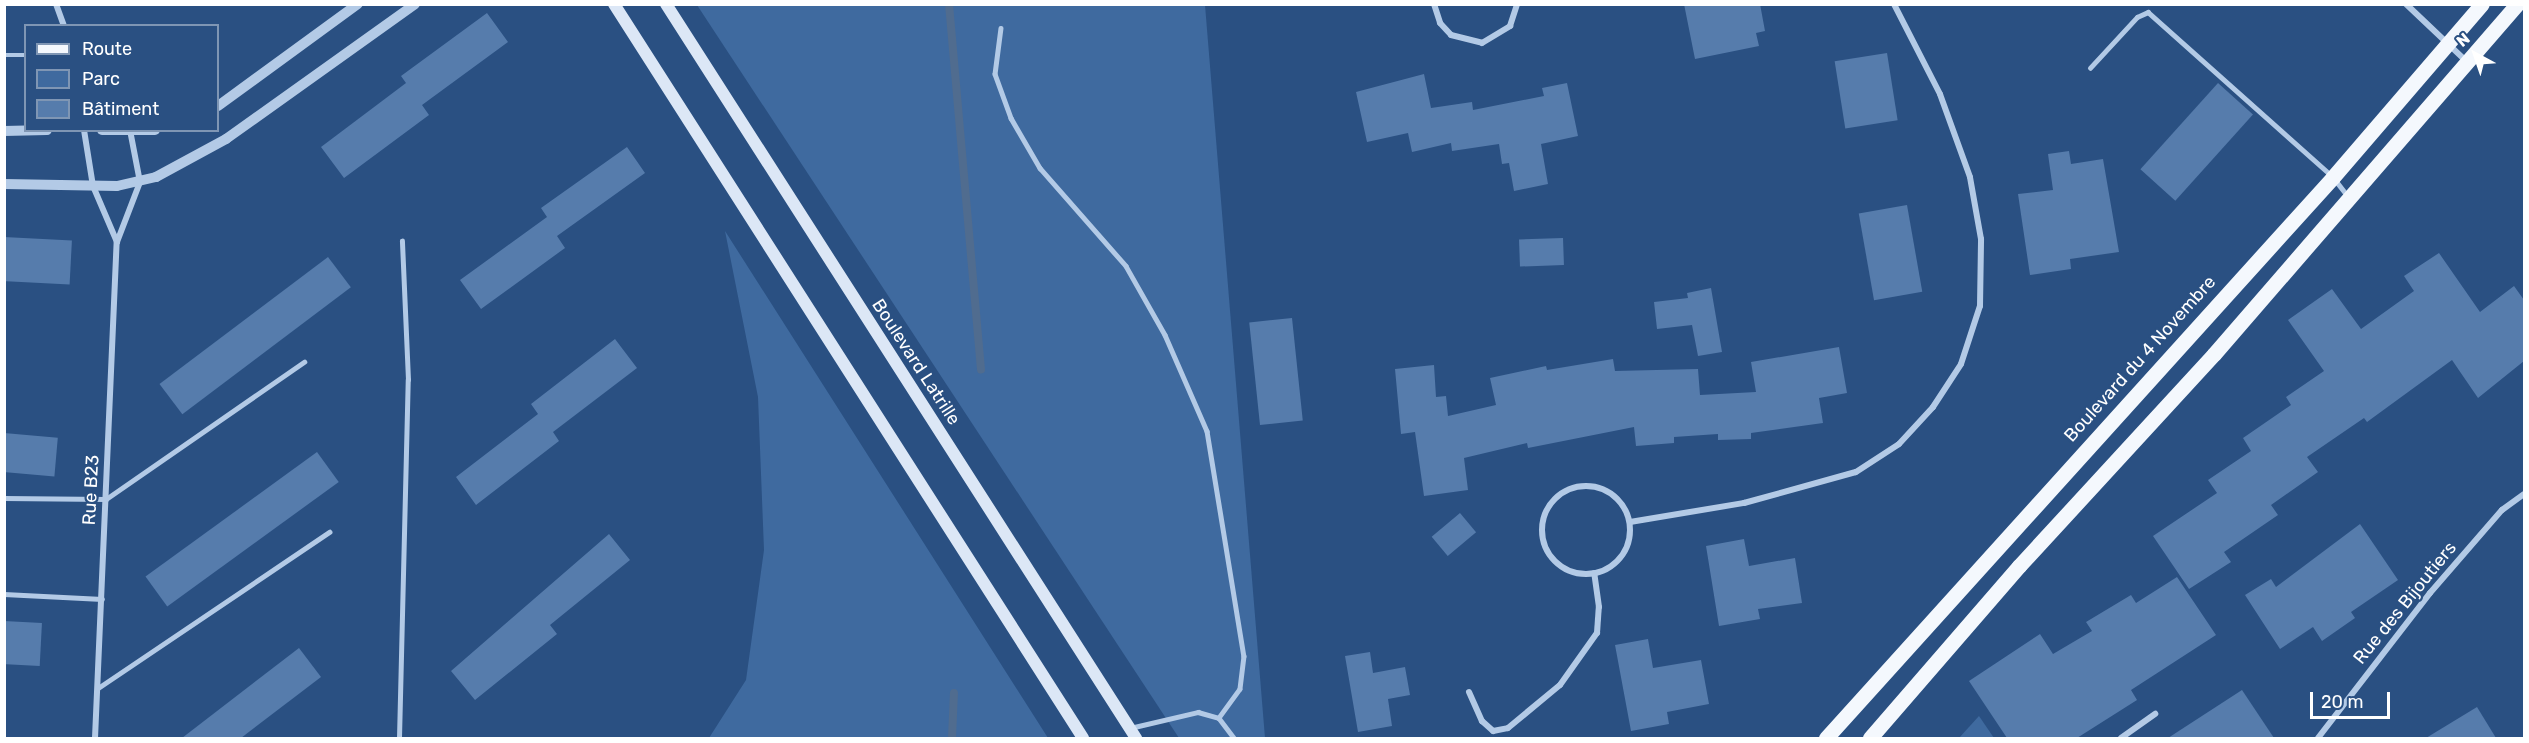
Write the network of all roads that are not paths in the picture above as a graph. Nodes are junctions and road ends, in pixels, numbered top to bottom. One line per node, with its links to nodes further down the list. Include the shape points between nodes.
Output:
1 (56, 4): 12 (street)
2 (358, 4): 19 (street)
3 (415, 4): 25 (street, via 226,139)
4 (614, 4): 47 (main road)
5 (666, 4): 44 (main road, Boulevard Latrille)
6 (1434, 4): 7 (street, via 1440,23 1451,35 1482,43 1510,26)
7 (1517, 4)
8 (1894, 4): 35 (street, via 1940,94 1970,177 1980,239 1980,306 1961,364 1933,407 1899,444 1856,472 1744,503)
9 (2406, 4): 14 (street)
10 (2482, 4): 14 (main road, Boulevard du 4 Novembre)
11 (2517, 4): 17 (main road)
12 (63, 24)
13 (1001, 28): 43 (lane, via 994,74 1011,118 1040,168 1126,266 1165,335 1207,431 1244,656 1240,689)
14 (2447, 42): 17 (street); 24 (main road, Boulevard du 4 Novembre)
15 (4, 55): 16 (lane)
16 (24, 56)
17 (2466, 61): 28 (main road)
18 (2090, 68): 24 (lane, via 2137,17 2148,12)
19 (219, 105)
20 (4, 131): 21 (street)
21 (24, 131)
22 (84, 132): 27 (street)
23 (131, 132): 25 (street)
24 (2333, 177): 28 (lane); 49 (main road, Boulevard du 4 Novembre)
25 (140, 182): 27 (street); 30 (street)
26 (4, 184): 27 (street)
27 (93, 186): 30 (street)
28 (2348, 196): 50 (main road, via 2214,354 2019,566)
29 (402, 241): 46 (lane, via 408,380)
30 (117, 242): 34 (street, Rue B23)
31 (304, 362): 34 (lane)
32 (2524, 494): 52 (street, Rue des Bijoutiers, via 2502,510 2430,593)
33 (4, 498): 34 (lane)
34 (106, 499): 39 (street, Rue B23)
35 (1630, 522): 37 (street, via 1622,555); 37 (street, via 1612,494 1596,486 1563,492 1550,505 1542,537 1549,554 1576,573)
36 (329, 532): 40 (lane)
37 (1594, 573): 41 (street, via 1599,607 1597,633 1560,685 1508,728 1492,731 1482,721)
38 (4, 594): 39 (lane)
39 (102, 599): 40 (street, Rue B23)
40 (98, 688): 45 (street, Rue B23)
41 (1468, 693)
42 (2156, 714): 51 (street)
43 (1219, 718): 44 (lane, via 1198,711); 48 (lane)
44 (1133, 733)
45 (96, 738)
46 (399, 738)
47 (1083, 738)
48 (1234, 738)
49 (1826, 738)
50 (1870, 738)
51 (2121, 738)
52 (2318, 738)

